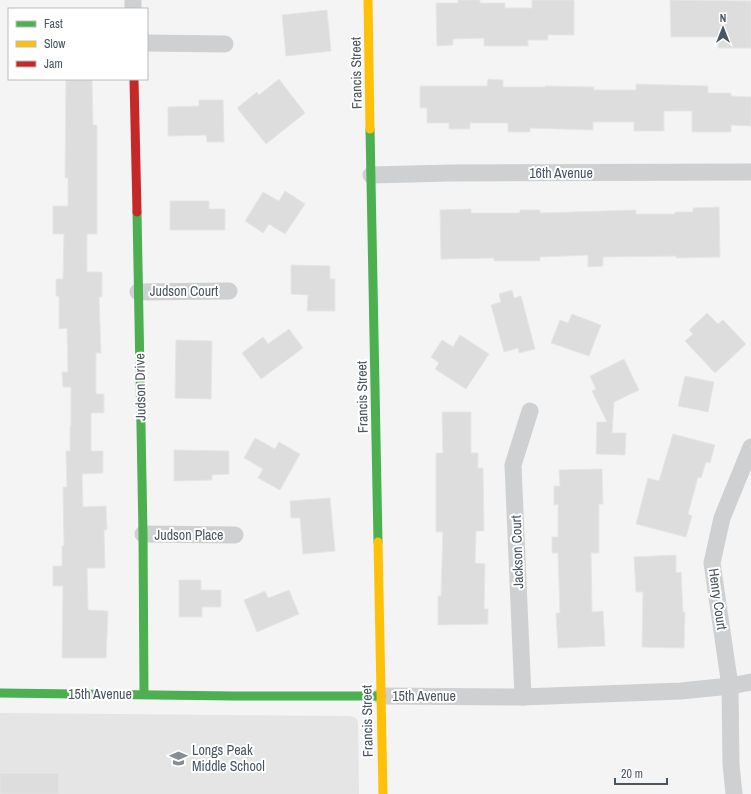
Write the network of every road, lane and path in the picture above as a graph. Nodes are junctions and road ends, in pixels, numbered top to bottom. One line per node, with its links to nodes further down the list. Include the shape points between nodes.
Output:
1 (368, 0): 6 (street, Francis Street)
2 (148, 43): 3 (street)
3 (225, 44)
4 (134, 80): 8 (street, Judson Drive)
5 (751, 172): 6 (street, 16th Avenue)
6 (372, 175): 17 (street, Francis Street)
7 (229, 291): 8 (street, Judson Court)
8 (138, 292): 11 (street, Judson Drive)
9 (530, 410): 18 (street, Jackson Court, via 513,465)
10 (751, 447): 14 (street, Henry Court, via 722,518 712,563)
11 (143, 534): 12 (street, Judson Place); 16 (street, Judson Drive)
12 (235, 535)
13 (751, 682): 14 (street, 15th Avenue)
14 (730, 686): 18 (street, 15th Avenue, via 681,691); 20 (street, Henry Court)
15 (0, 693): 16 (street, 15th Avenue)
16 (144, 694): 17 (street, 15th Avenue)
17 (381, 696): 18 (street, 15th Avenue); 19 (street, Francis Street)
18 (523, 697)
19 (383, 794)
20 (734, 794)

